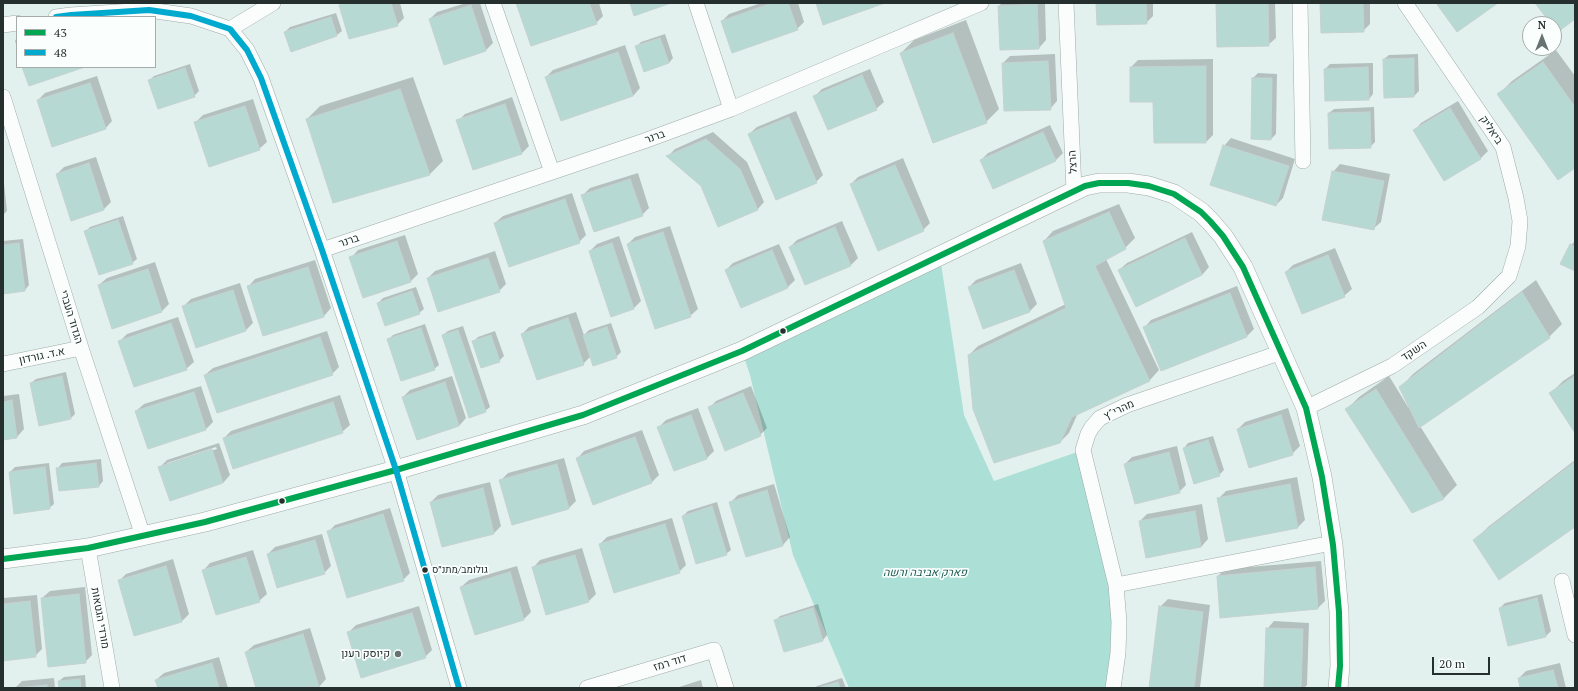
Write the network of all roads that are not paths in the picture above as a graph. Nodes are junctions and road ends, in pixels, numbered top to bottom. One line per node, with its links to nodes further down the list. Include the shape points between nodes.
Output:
1 (273, 3): 11 (street)
2 (493, 3): 15 (street)
3 (696, 3): 13 (street)
4 (980, 3): 13 (street, ברנר)
5 (1066, 3): 16 (street, הרצל)
6 (1300, 3): 14 (street)
7 (1405, 3): 18 (street, ביאליק, via 1503,147 1520,221 1518,246)
8 (64, 16): 11 (street, via 150,10 192,16)
9 (16, 23): 10 (street)
10 (3, 25)
11 (230, 28): 17 (street, via 247,50 261,78)
12 (3, 97): 19 (street, הגדוד העברי)
13 (731, 109): 15 (street, ברנר)
14 (1303, 161)
15 (552, 172): 17 (street, ברנר)
16 (1074, 191): 20 (street, via 1099,183 1138,184 1174,194 1201,212 1223,236 1243,267); 23 (street, via 742,351 584,414)
17 (322, 250): 23 (street)
18 (1509, 276): 22 (street, השקד, via 1478,307 1392,366)
19 (81, 348): 21 (street, א.ד. גורדון); 24 (street, הגדוד העברי)
20 (1282, 352): 22 (street); 29 (street, מהרי"ץ, via 1127,405 1100,418 1092,427 1083,450)
21 (3, 364)
22 (1306, 408): 25 (street, via 1322,477)
23 (396, 470): 24 (street, via 251,510); 32 (street)
24 (143, 536): 26 (street)
25 (1332, 543): 29 (street); 36 (street, via 1339,612)
26 (88, 548): 27 (street); 31 (street, מורדי הגטאות)
27 (3, 560)
28 (1562, 581): 30 (street)
29 (1116, 585): 35 (street, מהרי"ץ, via 1119,622)
30 (1575, 636)
31 (112, 688)
32 (459, 688)
33 (587, 688): 34 (street, דוד רמז, via 714,650)
34 (726, 688)
35 (1113, 688)
36 (1338, 688)

